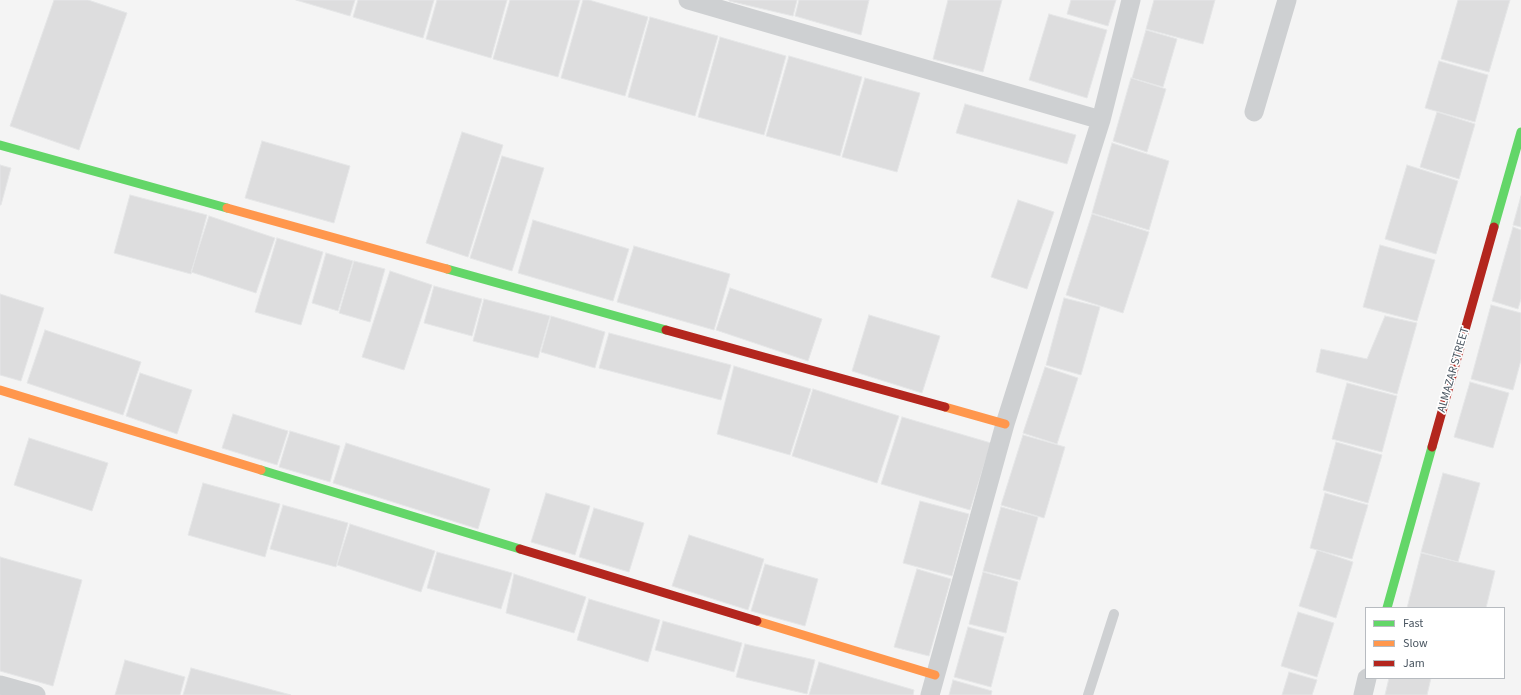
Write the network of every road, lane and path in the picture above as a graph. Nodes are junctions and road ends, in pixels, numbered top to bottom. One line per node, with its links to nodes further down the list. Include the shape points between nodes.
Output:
1 (688, 0): 5 (street)
2 (1131, 0): 5 (street)
3 (1286, 0): 4 (street)
4 (1254, 112)
5 (1101, 120): 9 (street)
6 (1521, 132): 10 (street, ALMAZAR STREET)
7 (0, 145): 9 (street)
8 (0, 390): 12 (street)
9 (1005, 424): 12 (street)
10 (1387, 607)
11 (1114, 614): 17 (lane)
12 (935, 675): 16 (street)
13 (1367, 679): 18 (street)
14 (0, 684): 15 (street)
15 (36, 695)
16 (930, 695)
17 (1088, 695)
18 (1363, 695)

